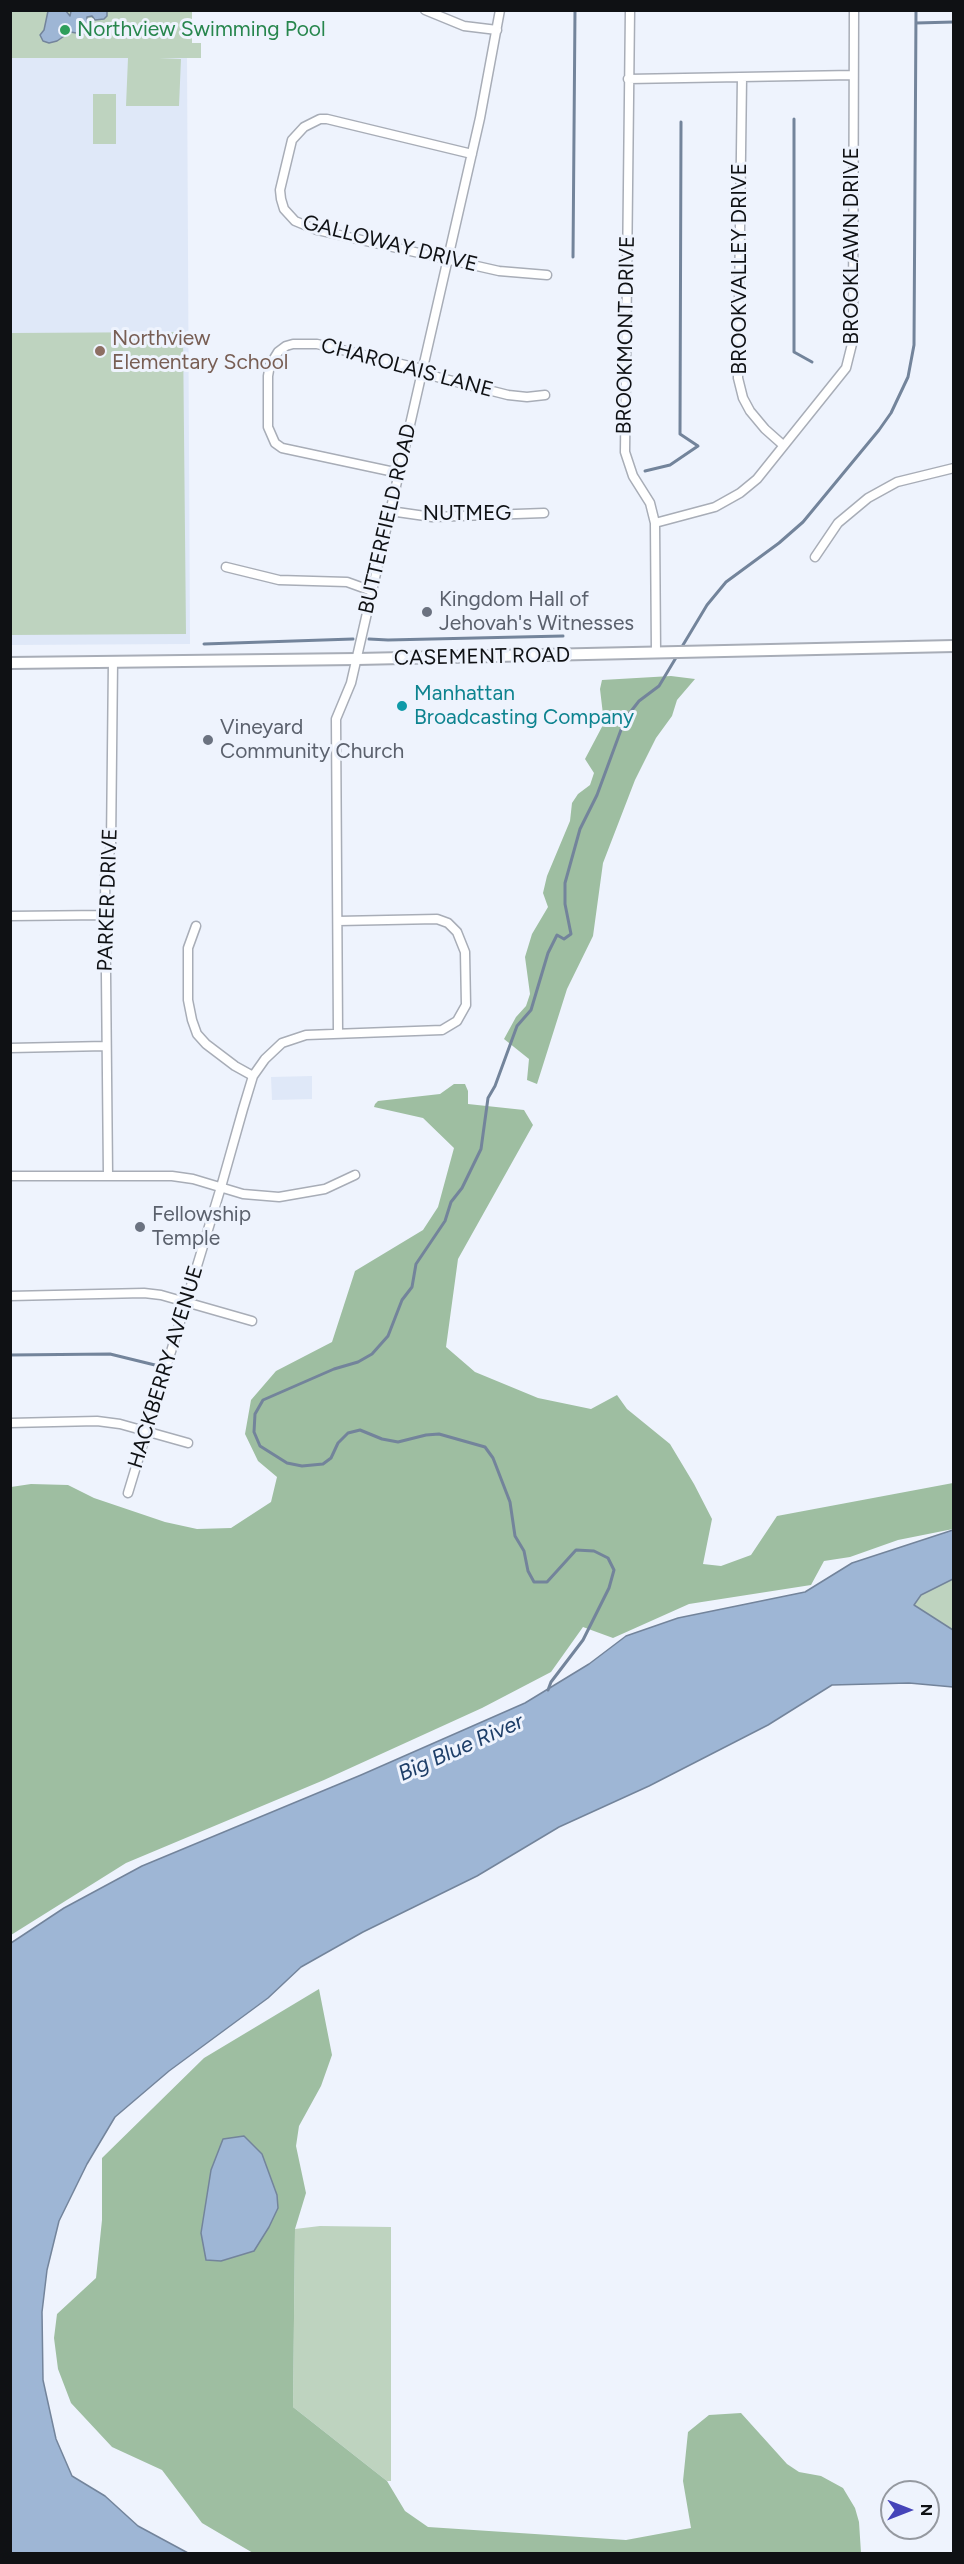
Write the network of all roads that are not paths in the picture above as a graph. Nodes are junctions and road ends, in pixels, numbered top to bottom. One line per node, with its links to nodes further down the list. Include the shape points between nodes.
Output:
1 (425, 10): 5 (street, via 464,26)
2 (500, 10): 5 (street, BUTTERFIELD ROAD)
3 (630, 10): 8 (street, BROOKMONT DRIVE)
4 (854, 10): 6 (street, BROOKLAWN DRIVE)
5 (497, 30): 9 (street, BUTTERFIELD ROAD)
6 (853, 75): 7 (street); 14 (street, BROOKLAWN DRIVE, via 854,340 839,381)
7 (742, 77): 8 (street); 14 (street, BROOKVALLEY DRIVE, via 738,378 750,411)
8 (628, 79): 19 (street, BROOKMONT DRIVE, via 625,452 633,476 650,503)
9 (472, 154): 10 (street, BUTTERFIELD ROAD); 10 (street, GALLOWAY DRIVE, via 320,119 293,137 280,190 284,208 305,226)
10 (448, 260): 11 (street, GALLOWAY DRIVE, via 499,271); 12 (street, BUTTERFIELD ROAD)
11 (547, 275)
12 (422, 369): 13 (street, CHAROLAIS LANE, via 437,377 508,395); 16 (street, BUTTERFIELD ROAD); 16 (street, CHAROLAIS LANE, via 303,342 286,346 270,365 268,427 275,443 282,448)
13 (545, 395)
14 (783, 445): 19 (street, BROOKLAWN DRIVE, via 757,479 722,505)
15 (954, 468): 20 (street, via 905,480 868,498 838,523)
16 (399, 473): 17 (street, BUTTERFIELD ROAD)
17 (390, 511): 18 (street, NUTMEG, via 432,517); 22 (street, BUTTERFIELD ROAD)
18 (544, 513)
19 (655, 523): 24 (street, BROOKMONT DRIVE)
20 (815, 557)
21 (226, 567): 22 (street, via 279,580 347,582)
22 (372, 591): 25 (street, BUTTERFIELD ROAD)
23 (954, 646): 24 (street, CASEMENT ROAD)
24 (656, 652): 25 (street, CASEMENT ROAD)
25 (357, 659): 26 (street, CASEMENT ROAD); 30 (street, BUTTERFIELD ROAD, via 336,719)
26 (112, 660): 27 (street, CASEMENT ROAD); 28 (street, PARKER DRIVE, via 111,845 105,875)
27 (10, 663)
28 (105, 915): 29 (street); 33 (street, PARKER DRIVE)
29 (10, 916)
30 (338, 921): 32 (street, BUTTERFIELD ROAD); 32 (street, HACKBERRY AVENUE, via 437,919 457,932 465,952 465,1005 457,1021 442,1030)
31 (196, 926): 35 (street, via 188,948 192,1020 206,1044)
32 (338, 1033): 35 (street, HACKBERRY AVENUE, via 306,1035 282,1043 272,1050)
33 (106, 1046): 34 (street); 36 (street, PARKER DRIVE)
34 (10, 1048)
35 (254, 1076): 39 (street, HACKBERRY AVENUE)
36 (108, 1175): 38 (street); 39 (street, via 172,1176)
37 (355, 1175): 39 (street, via 325,1189 279,1197 243,1194)
38 (10, 1176)
39 (221, 1187): 41 (street, HACKBERRY AVENUE)
40 (10, 1296): 41 (street, via 144,1293)
41 (186, 1302): 42 (street); 44 (street, HACKBERRY AVENUE)
42 (252, 1321)
43 (10, 1423): 44 (street, via 97,1420)
44 (146, 1431): 45 (street); 46 (street, HACKBERRY AVENUE)
45 (188, 1443)
46 (128, 1493)

